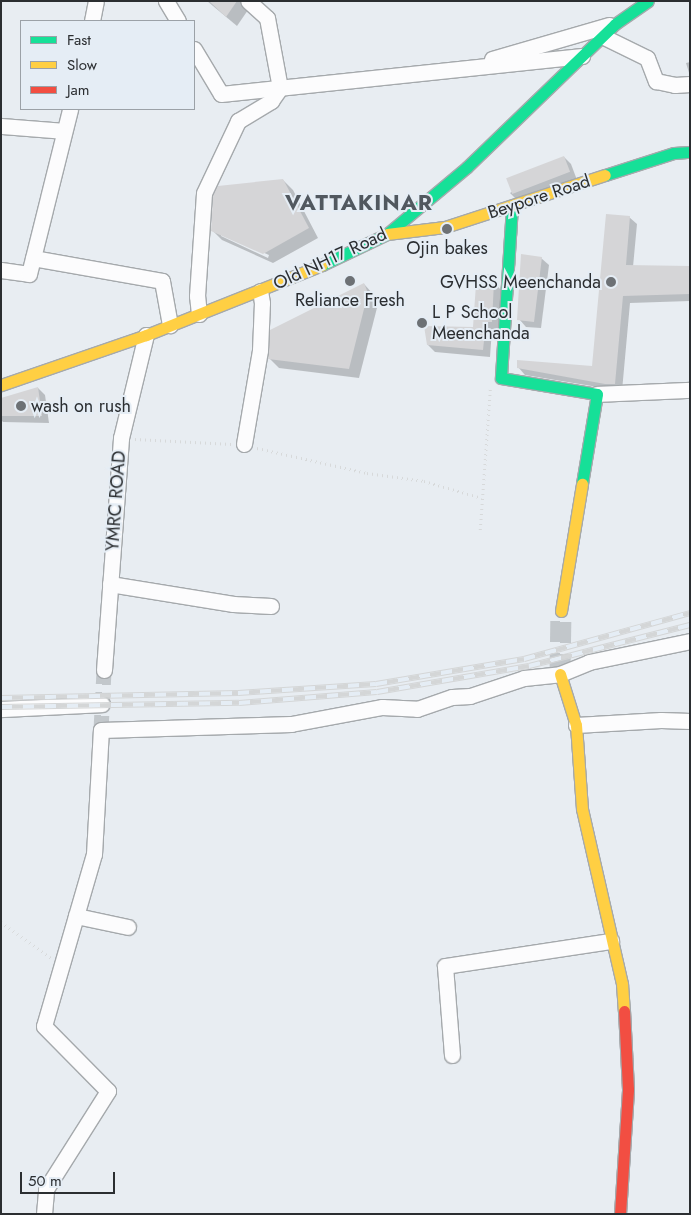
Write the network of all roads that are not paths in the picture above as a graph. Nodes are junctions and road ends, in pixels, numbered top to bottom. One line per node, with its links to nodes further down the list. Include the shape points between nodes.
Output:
1 (96, 1): 5 (street)
2 (166, 1): 6 (street)
3 (248, 1): 13 (street, via 267,18)
4 (648, 1): 7 (main road, Old NH17 Road)
5 (92, 20)
6 (177, 20)
7 (615, 24): 8 (main road, Old NH17 Road); 11 (street)
8 (602, 36): 10 (main road, Old NH17 Road); 12 (street, via 647,58 656,81)
9 (195, 50): 13 (street, via 220,94)
10 (582, 56): 11 (street); 19 (main road, Old NH17 Road, via 467,167)
11 (447, 71): 13 (street)
12 (690, 84)
13 (280, 88): 23 (street, via 271,100 238,121 204,193 197,296)
14 (70, 110): 16 (street)
15 (1, 126): 16 (street)
16 (64, 131): 20 (street)
17 (690, 152): 18 (main road, Beypore Road, via 674,153)
18 (512, 206): 19 (main road, Beypore Road, via 445,227); 28 (main road, via 501,378)
19 (387, 234): 22 (main road, Old NH17 Road)
20 (33, 258): 21 (street, via 29,274); 24 (street, via 162,281)
21 (1, 270)
22 (260, 291): 23 (main road, Old NH17 Road); 29 (street, via 260,350)
23 (199, 314): 24 (main road, Old NH17 Road)
24 (170, 325): 25 (main road, Old NH17 Road)
25 (146, 335): 26 (main road, Old NH17 Road); 30 (street, YMRC ROAD, via 121,438)
26 (1, 385)
27 (690, 390): 28 (street)
28 (597, 394): 32 (main road)
29 (244, 444)
30 (110, 584): 31 (street, via 233,604); 34 (street, YMRC ROAD)
31 (271, 606)
32 (561, 611)
33 (690, 641): 35 (street, via 589,662)
34 (104, 670)
35 (560, 674): 39 (main road); 40 (street, via 524,678 470,696 452,697 417,708 382,708 291,724 101,730 94,854)
36 (102, 704): 37 (street)
37 (1, 708)
38 (690, 721): 39 (street)
39 (576, 725): 42 (main road, via 582,809)
40 (76, 916): 41 (street); 44 (street, via 44,1026 108,1091 46,1189)
41 (128, 927)
42 (611, 941): 43 (street, via 445,966); 45 (main road, via 622,984 628,1089)
43 (452, 1055)
44 (44, 1214)
45 (620, 1214)

